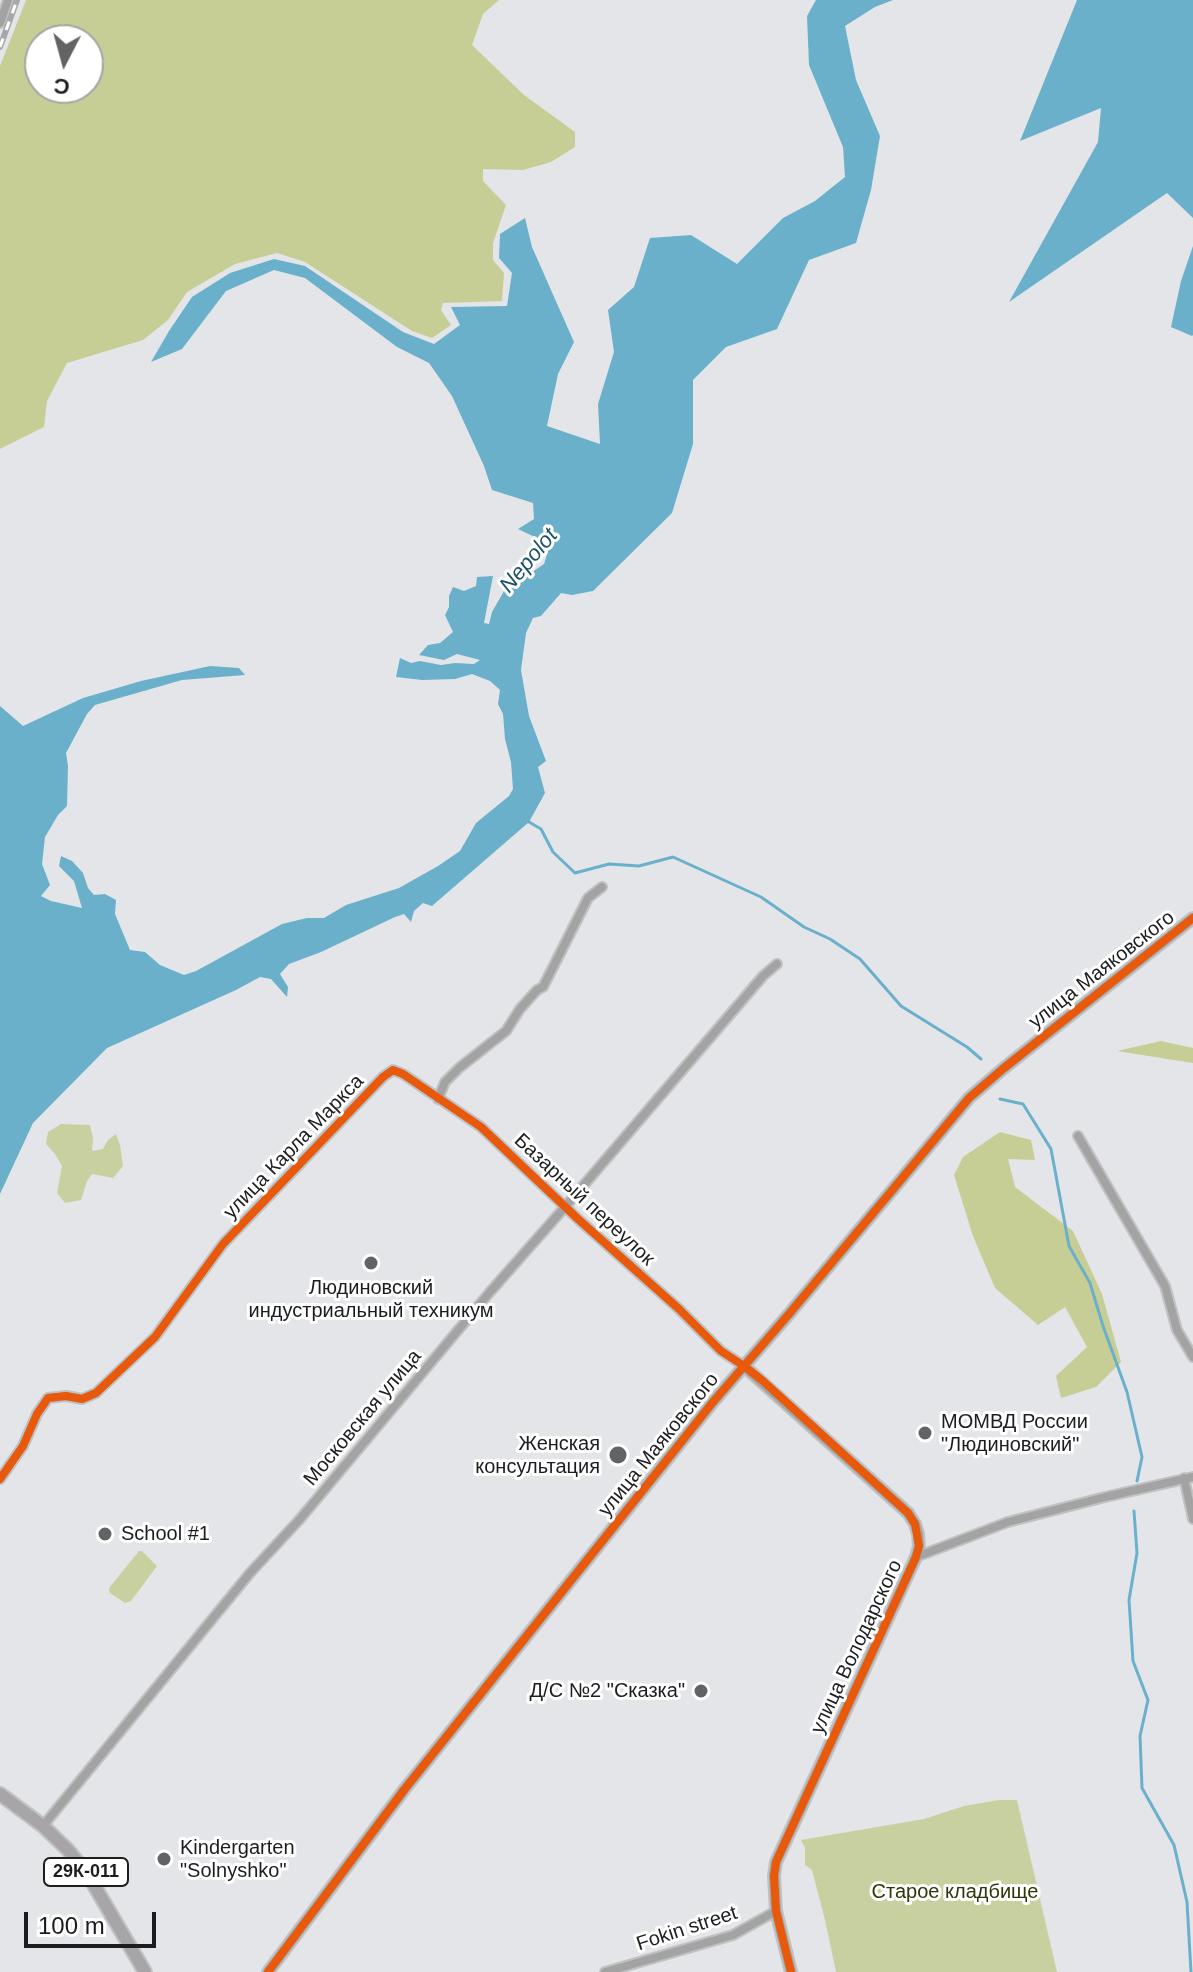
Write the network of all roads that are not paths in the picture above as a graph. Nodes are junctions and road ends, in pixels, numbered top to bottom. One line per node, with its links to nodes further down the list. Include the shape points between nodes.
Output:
1 (8, 0): 2 (street)
2 (0, 23)
3 (602, 887): 7 (street, via 588,898 543,987 506,1031 445,1082)
4 (1193, 918): 11 (street, улица Маяковского, via 969,1098)
5 (777, 964): 9 (street, Московская улица)
6 (393, 1070): 7 (street, Базарный переулок); 13 (street, улица Карла Маркса, via 223,1244 155,1337 96,1393 82,1399 48,1398)
7 (438, 1099): 9 (street, Базарный переулок, via 481,1127)
8 (1078, 1136): 10 (street, via 1165,1286 1177,1330)
9 (565, 1207): 11 (street, Базарный переулок, via 721,1351); 17 (street, Московская улица, via 250,1573)
10 (1193, 1357)
11 (744, 1366): 15 (street, улица Володарского, via 908,1513 918,1534); 20 (street, улица Маяковского, via 409,1784)
12 (1188, 1477): 14 (street); 15 (street, улица Володарского, via 1008,1522)
13 (0, 1479)
14 (1193, 1519)
15 (916, 1557): 18 (street, улица Володарского, via 776,1862)
16 (0, 1794): 17 (main road, 29К-011)
17 (43, 1826): 19 (main road, 29К-011, via 88,1875)
18 (776, 1911): 21 (street, Fokin street, via 733,1935); 22 (street, улица Володарского)
19 (145, 1972)
20 (268, 1972)
21 (605, 1972)
22 (791, 1972)

